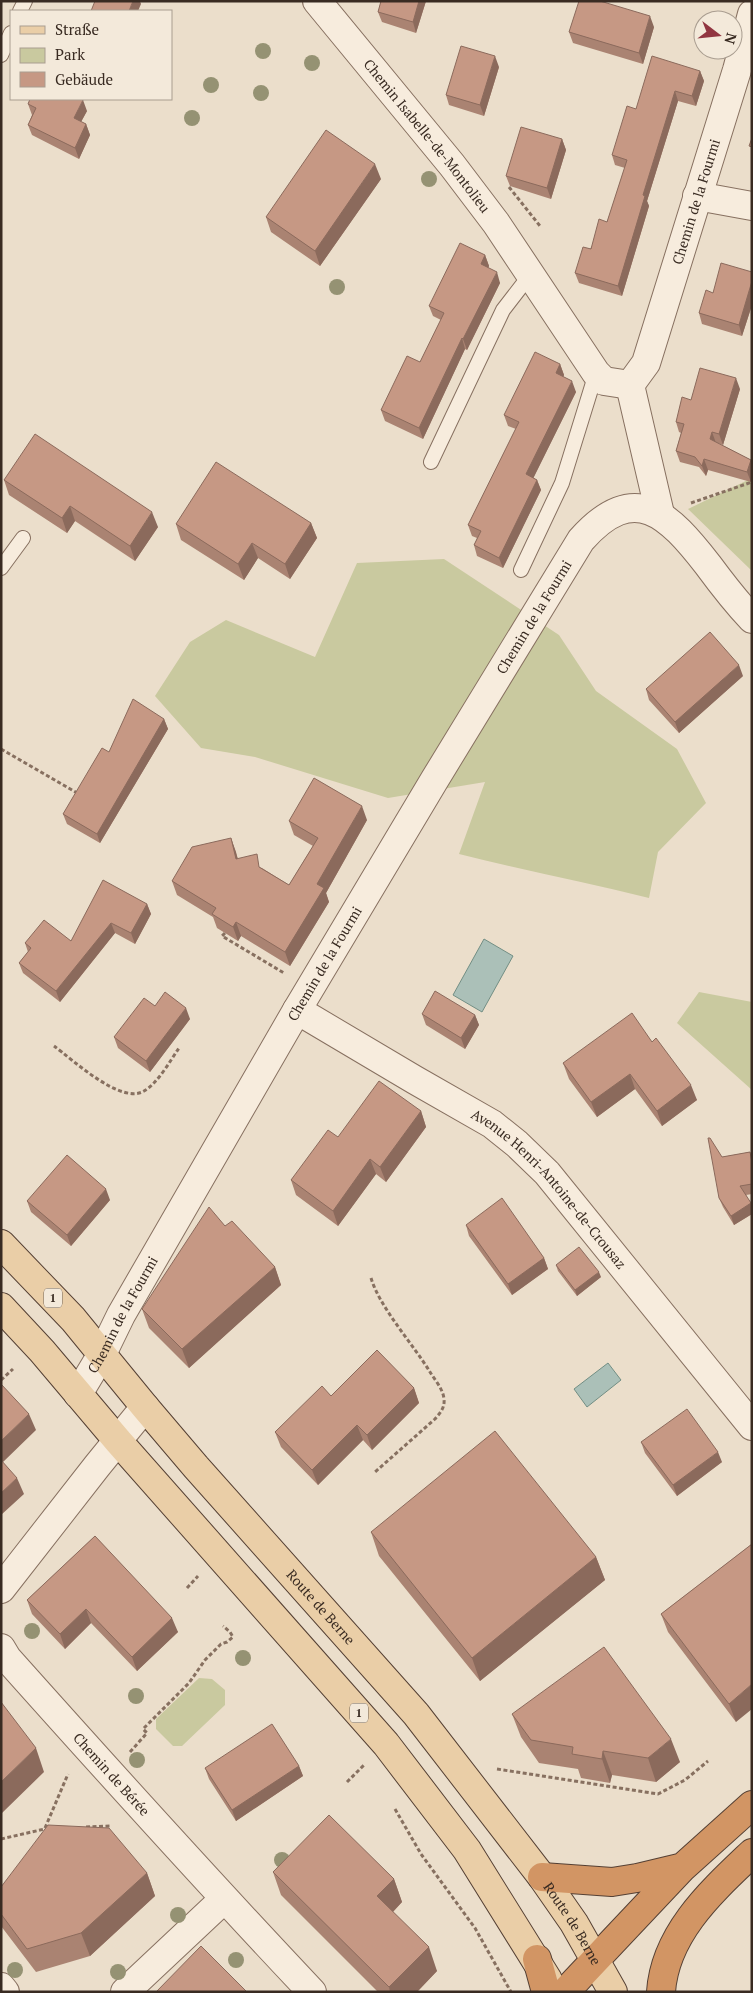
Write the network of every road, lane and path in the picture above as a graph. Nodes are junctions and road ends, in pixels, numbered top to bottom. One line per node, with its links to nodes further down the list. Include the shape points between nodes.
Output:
1 (317, 1): 7 (street, Chemin Isabelle-de-Montolieu, via 452,165)
2 (752, 14): 5 (street, Chemin de la Fourmi)
3 (10, 34): 4 (lane)
4 (1, 55)
5 (697, 196): 6 (street); 9 (street, Chemin de la Fourmi, via 646,363)
6 (752, 206)
7 (530, 274): 8 (street, Chemin Isabelle-de-Montolieu); 10 (lane, via 503,310)
8 (596, 373): 9 (street, via 604,380); 15 (lane, via 562,483)
9 (630, 385): 12 (street)
10 (431, 462)
11 (752, 482): 12 (path)
12 (660, 514): 16 (street, via 686,536); 21 (street, Chemin de la Fourmi, via 624,509 595,525 582,540)
13 (24, 538): 14 (lane)
14 (1, 568)
15 (521, 570)
16 (752, 619)
17 (1, 749): 18 (path)
18 (82, 796)
19 (225, 933): 20 (path, via 222,936)
20 (289, 976)
21 (297, 1010): 27 (street, Chemin de la Fourmi, via 121,1315); 32 (street, Avenue Henri-Antoine-de-Crousaz, via 492,1124 517,1144 547,1173)
22 (54, 1046): 23 (path, via 104,1084 128,1094 144,1091)
23 (179, 1048)
24 (1, 1244): 27 (main road, Route de Berne / 1)
25 (371, 1278): 34 (path, via 378,1295 419,1354 444,1400 443,1410 435,1419)
26 (1, 1307): 30 (main road, 1)
27 (102, 1354): 30 (street, Chemin de la Fourmi); 31 (main road, Route de Berne / 1)
28 (13, 1369): 29 (path)
29 (1, 1380)
30 (78, 1394): 33 (main road, 1)
31 (145, 1407): 33 (street); 53 (main road, Route de Berne / 1, via 416,1714)
32 (752, 1426)
33 (118, 1441): 37 (street); 55 (main road, 1, via 386,1744 467,1850)
34 (375, 1472)
35 (204, 1570): 36 (path)
36 (187, 1588)
37 (1, 1589)
38 (223, 1626): 40 (path, via 233,1637 205,1660 189,1683 143,1729 147,1733)
39 (1, 1648): 54 (street, Chemin de Bérée)
40 (127, 1754)
41 (708, 1761): 42 (path, via 684,1780 658,1794)
42 (497, 1769)
43 (68, 1774): 48 (path)
44 (393, 1804): 57 (path, via 421,1854 474,1928)
45 (752, 1804): 52 (highway)
46 (111, 1826): 47 (path)
47 (83, 1827)
48 (45, 1828): 49 (path); 50 (path)
49 (54, 1828)
50 (1, 1839)
51 (752, 1853): 68 (highway, via 698,1907 680,1934 670,1956)
52 (683, 1867): 53 (highway, via 612,1882); 56 (highway)
53 (542, 1877): 56 (main road, Route de Berne / 1, via 574,1923)
54 (224, 1899): 60 (street); 61 (street, Chemin de Bérée)
55 (537, 1959): 64 (highway); 65 (main road, 1)
56 (595, 1961): 66 (highway); 67 (main road, Route de Berne / 1)
57 (508, 1986): 62 (path); 63 (path)
58 (1, 1987): 59 (street)
59 (5, 1992)
60 (124, 1992)
61 (312, 1992)
62 (507, 1992)
63 (511, 1992)
64 (546, 1992)
65 (555, 1992)
66 (565, 1992)
67 (613, 1992)
68 (661, 1992)

